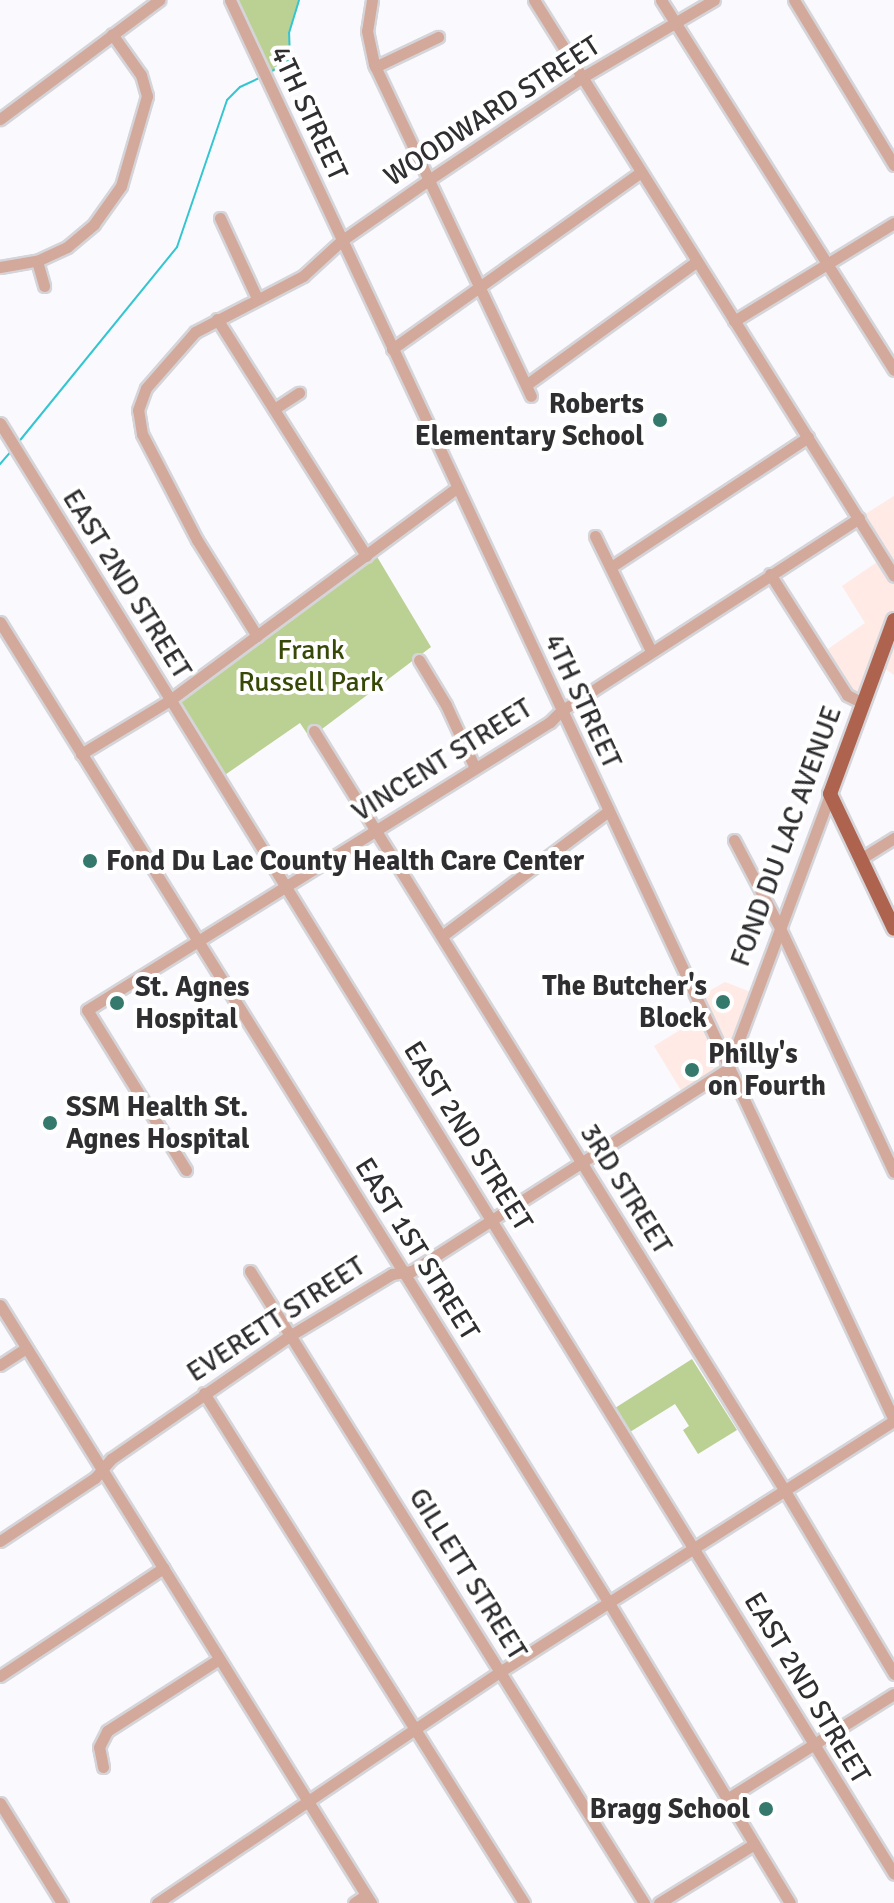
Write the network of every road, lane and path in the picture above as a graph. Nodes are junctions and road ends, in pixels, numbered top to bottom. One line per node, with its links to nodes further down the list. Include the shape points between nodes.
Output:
1 (159, 0): 9 (street)
2 (230, 0): 19 (street, 4TH STREET)
3 (372, 0): 11 (street, via 367,31)
4 (534, 0): 12 (street)
5 (661, 0): 8 (street)
6 (714, 0): 8 (street, WOODWARD STREET)
7 (794, 0): 14 (street)
8 (676, 24): 12 (street, WOODWARD STREET); 22 (street)
9 (112, 34): 13 (street); 20 (street, via 146,88 124,176 112,201 86,232)
10 (438, 37): 11 (street)
11 (375, 67): 16 (street)
12 (581, 78): 15 (street); 16 (street, WOODWARD STREET)
13 (0, 119)
14 (894, 165)
15 (641, 172): 21 (street); 25 (street)
16 (427, 181): 19 (street, WOODWARD STREET); 25 (street)
17 (220, 218): 26 (street)
18 (894, 223): 22 (street)
19 (341, 241): 26 (street, WOODWARD STREET, via 303,276); 29 (street, 4TH STREET)
20 (37, 261): 23 (street); 24 (street)
21 (697, 261): 25 (street, via 528,391); 28 (street)
22 (828, 265): 28 (street); 30 (street)
23 (0, 267)
24 (44, 286)
25 (480, 287): 29 (street)
26 (257, 298): 27 (street, WOODWARD STREET)
27 (217, 319): 32 (street); 44 (street, WOODWARD STREET, via 187,338 155,376 140,398 138,420 197,540)
28 (734, 321): 34 (street)
29 (392, 349): 35 (street, 4TH STREET)
30 (894, 370)
31 (299, 393): 32 (street)
32 (274, 409): 38 (street)
33 (0, 423): 47 (street, EAST 2ND STREET)
34 (808, 437): 36 (street); 39 (street)
35 (457, 488): 38 (street); 49 (street, 4TH STREET)
36 (859, 518): 40 (street, VINCENT STREET); 41 (street)
37 (595, 536): 39 (street)
38 (366, 556): 44 (street)
39 (611, 567): 45 (street)
40 (770, 574): 45 (street, VINCENT STREET); 48 (street, via 847,695)
41 (894, 576)
42 (894, 620): 48 (main road, FOND DU LAC AVENUE)
43 (0, 622): 51 (street, EAST 1ST STREET)
44 (257, 636): 47 (street)
45 (651, 651): 49 (street, VINCENT STREET)
46 (419, 660): 52 (street)
47 (170, 700): 51 (street); 59 (street, EAST 2ND STREET)
48 (863, 703): 53 (main road, FOND DU LAC AVENUE)
49 (561, 711): 52 (street, VINCENT STREET); 54 (street, 4TH STREET)
50 (314, 731): 55 (street, 3RD STREET)
51 (81, 754): 63 (street, EAST 1ST STREET)
52 (475, 768): 55 (street, VINCENT STREET)
53 (830, 794): 58 (main road); 60 (street, FOND DU LAC AVENUE)
54 (607, 812): 62 (street); 65 (street, 4TH STREET)
55 (374, 831): 59 (street, VINCENT STREET); 62 (street, 3RD STREET)
56 (894, 838): 58 (street)
57 (734, 840): 60 (street)
58 (862, 858): 61 (main road)
59 (286, 887): 63 (street, VINCENT STREET); 70 (street, EAST 2ND STREET)
60 (780, 928): 64 (street, FOND DU LAC AVENUE); 69 (street)
61 (894, 929)
62 (442, 936): 67 (street, 3RD STREET)
63 (196, 941): 68 (street, VINCENT STREET, via 87,1010); 72 (street, EAST 1ST STREET)
64 (744, 1025): 65 (street, via 729,1037); 66 (street, FOND DU LAC AVENUE)
65 (711, 1033): 66 (street, 4TH STREET)
66 (728, 1069): 67 (street, EVERETT STREET); 78 (street, 4TH STREET)
67 (582, 1162): 70 (street, EVERETT STREET); 80 (street, 3RD STREET)
68 (186, 1170)
69 (894, 1172)
70 (492, 1220): 72 (street, EVERETT STREET, via 412,1271); 82 (street, EAST 2ND STREET)
71 (250, 1271): 74 (street, GILLETT STREET)
72 (403, 1271): 74 (street, EVERETT STREET); 84 (street, EAST 1ST STREET)
73 (0, 1305): 75 (street)
74 (291, 1335): 77 (street, EVERETT STREET); 86 (street, GILLETT STREET)
75 (26, 1348): 76 (street); 79 (street)
76 (0, 1365)
77 (204, 1393): 79 (street, EVERETT STREET); 90 (street)
78 (894, 1421): 80 (street)
79 (102, 1470): 81 (street, EVERETT STREET); 83 (street)
80 (785, 1491): 82 (street); 87 (street, 3RD STREET)
81 (0, 1541)
82 (695, 1548): 84 (street); 91 (street, EAST 2ND STREET)
83 (163, 1568): 85 (street); 88 (street)
84 (609, 1603): 86 (street); 93 (street, EAST 1ST STREET)
85 (219, 1659): 92 (street, via 107,1731 99,1747); 94 (street)
86 (501, 1671): 90 (street); 103 (street, GILLETT STREET)
87 (894, 1674)
88 (0, 1676)
89 (894, 1694): 91 (street)
90 (416, 1730): 94 (street); 102 (street)
91 (814, 1745): 93 (street); 97 (street, EAST 2ND STREET)
92 (103, 1767)
93 (727, 1799): 96 (street, EAST 1ST STREET)
94 (309, 1802): 98 (street); 99 (street)
95 (0, 1803): 100 (street)
96 (754, 1844): 104 (street); 105 (street, EAST 1ST STREET)
97 (894, 1874)
98 (368, 1899): 101 (street)
99 (165, 1901)
100 (62, 1903)
101 (354, 1903)
102 (524, 1903)
103 (644, 1903)
104 (659, 1903)
105 (790, 1903)

